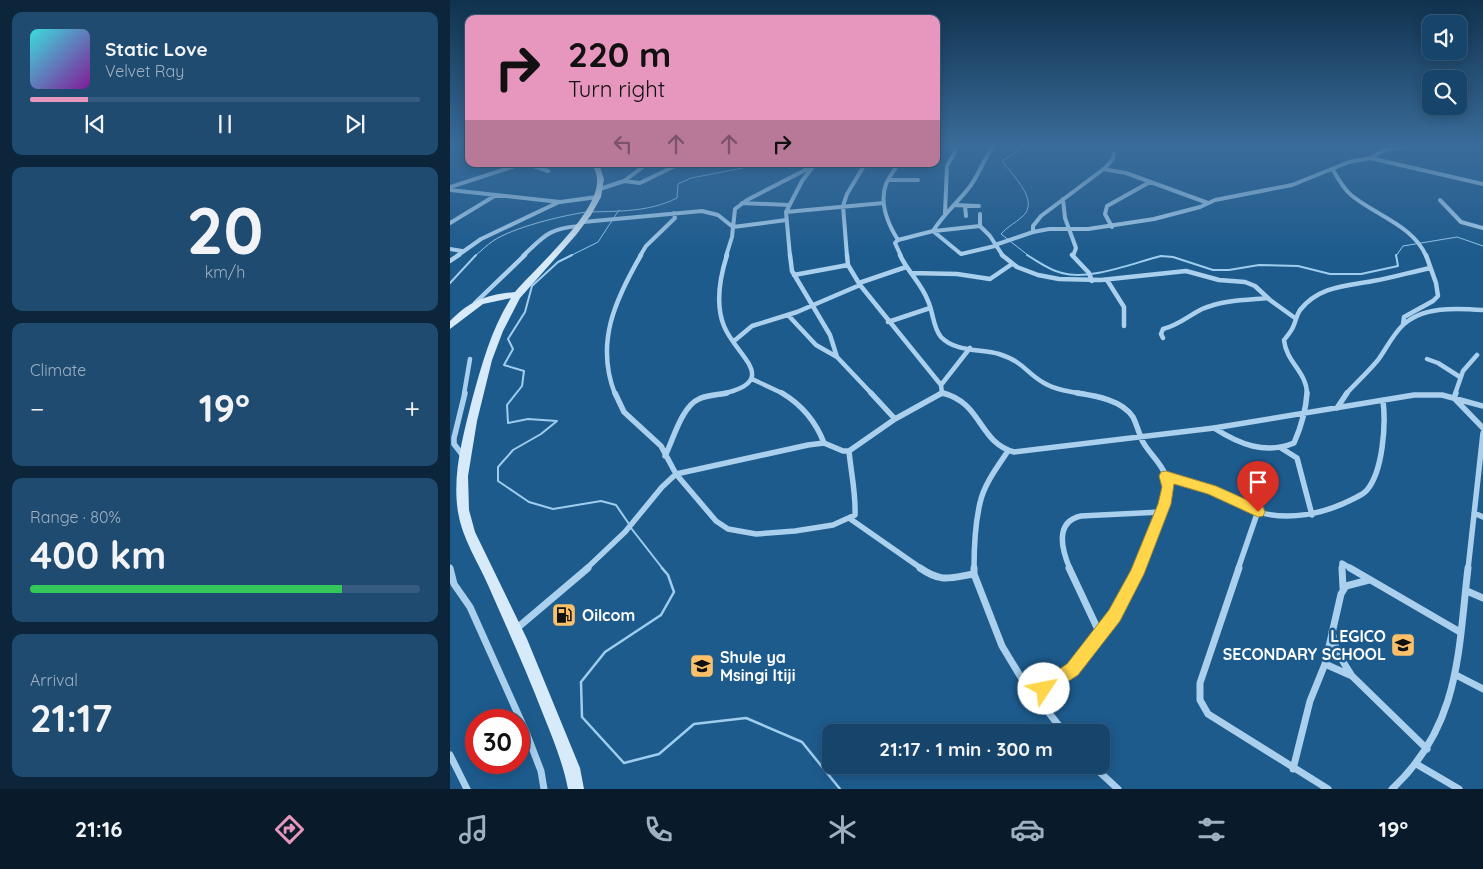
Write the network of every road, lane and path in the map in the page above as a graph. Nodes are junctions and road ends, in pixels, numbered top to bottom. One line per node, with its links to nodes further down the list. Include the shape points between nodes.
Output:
1 (468, 183): 15 (street)
2 (600, 183): 16 (main road)
3 (619, 183): 16 (street)
4 (778, 183): 22 (street)
5 (802, 183): 25 (street)
6 (854, 183): 26 (street)
7 (887, 183): 23 (street)
8 (946, 183): 32 (street)
9 (972, 183): 27 (street)
10 (1084, 183): 19 (street)
11 (1149, 183): 39 (street, via 1107,206 1105,214)
12 (1153, 183): 24 (street)
13 (1298, 183): 24 (street)
14 (1342, 183): 53 (street, via 1348,192 1417,241)
15 (450, 189): 17 (street)
16 (600, 189): 18 (main road)
17 (496, 195): 21 (street); 37 (street)
18 (596, 197): 21 (street); 35 (main road)
19 (1063, 198): 41 (street); 44 (street, via 1032,226)
20 (1440, 200): 42 (street, via 1462,222)
21 (560, 202): 48 (street)
22 (741, 203): 25 (street); 40 (street, via 735,209)
23 (883, 203): 26 (street); 45 (street, via 891,231)
24 (1208, 203): 39 (street, via 1164,217)
25 (788, 205): 30 (street)
26 (842, 206): 30 (street); 51 (street)
27 (954, 206): 28 (street); 32 (street)
28 (966, 206): 29 (street); 34 (street)
29 (979, 206)
30 (786, 212): 36 (street)
31 (674, 213): 35 (street, via 607,221); 40 (street, via 715,214); 96 (street, via 675,218 646,246 628,277 614,310 606,342 608,376 614,395 624,412 661,446)
32 (945, 213): 43 (street)
33 (980, 214): 38 (street)
34 (966, 216)
35 (585, 218): 59 (main road); 61 (street, via 547,233)
36 (786, 220): 40 (street); 55 (street)
37 (450, 223)
38 (980, 226): 43 (street); 46 (street)
39 (1112, 226): 41 (street)
40 (733, 227): 72 (street, via 718,301 724,327)
41 (1066, 228): 44 (street); 56 (street, via 1076,248 1072,255)
42 (1483, 228)
43 (934, 231): 45 (street); 46 (street, via 960,254)
44 (1033, 232): 46 (street)
45 (898, 240): 52 (street, via 896,243)
46 (995, 246): 50 (street)
47 (450, 248): 48 (street)
48 (462, 251): 49 (street)
49 (450, 261)
50 (1012, 264): 54 (street, via 990,279); 56 (street, via 1054,279)
51 (848, 265): 55 (street); 58 (street)
52 (906, 267): 54 (street); 58 (street)
53 (1430, 268): 66 (street, via 1333,287 1312,298); 68 (street, via 1438,296 1404,316)
54 (911, 273): 63 (street, via 928,298)
55 (794, 275): 62 (street)
56 (1090, 277): 57 (street)
57 (1107, 280): 60 (street, via 1188,270 1253,285); 70 (street, via 1122,302)
58 (859, 284): 62 (street); 67 (street)
59 (518, 295): 61 (main road); 97 (main road, via 486,367)
60 (1268, 298): 66 (street); 71 (street, via 1228,300 1205,307 1176,326 1163,329)
61 (475, 303): 69 (main road)
62 (812, 305): 65 (street); 75 (street, via 830,335)
63 (930, 308): 67 (street); 73 (street, via 940,337)
64 (1483, 310): 68 (street, via 1436,311)
65 (788, 315): 72 (street, via 752,326); 75 (street, via 816,344)
66 (1295, 318): 86 (street, via 1284,345 1290,361 1308,388)
67 (888, 322): 80 (street)
68 (1403, 324): 85 (street, via 1385,351 1351,386)
69 (450, 326)
70 (1124, 326)
71 (1163, 338)
72 (734, 342): 79 (street, via 752,367)
73 (970, 348): 80 (street); 91 (street, via 1018,361 1048,386 1117,404 1133,416)
74 (1477, 355): 78 (street)
75 (837, 357): 87 (street)
76 (470, 359): 97 (street, via 454,438 454,444)
77 (1427, 359): 78 (street)
78 (1460, 377): 82 (street)
79 (752, 379): 92 (street, via 769,385 794,402 818,426); 96 (street, via 744,386 698,399 692,404 683,413)
80 (941, 386): 81 (street)
81 (942, 393): 87 (street); 95 (street, via 966,404 993,442)
82 (1454, 398): 83 (street, via 1430,394); 84 (street); 89 (street)
83 (1383, 401): 85 (street); 104 (street, via 1385,419 1380,452 1367,490)
84 (1483, 406)
85 (1338, 408): 86 (street)
86 (1303, 413): 88 (street); 93 (street, via 1294,443)
87 (895, 419): 94 (street)
88 (1214, 428): 91 (street); 93 (street, via 1235,441 1264,449)
89 (1483, 428)
90 (1483, 432): 98 (street)
91 (1141, 438): 95 (street); 100 (street)
92 (824, 443): 94 (street); 99 (street)
93 (1281, 448): 104 (street, via 1298,458)
94 (849, 451): 106 (street, via 856,509 855,515)
95 (1008, 452): 108 (street, via 980,501 974,543)
96 (665, 456): 99 (street)
97 (464, 457): 113 (main road, via 463,509 468,529)
98 (1482, 458): 103 (street)
99 (676, 474): 106 (street, via 716,521 739,532 795,531 833,525); 113 (street, via 616,542)
100 (1166, 476): 101 (street, via 1168,487); 102 (street, via 1212,490)
101 (1161, 512): 116 (street, via 1137,574); 116 (street, via 1081,516 1065,524 1062,536 1070,572)
102 (1258, 512): 104 (street); 126 (street, via 1198,694 1201,706 1208,714)
103 (1474, 513): 105 (street); 111 (street)
104 (1312, 515)
105 (1483, 517)
106 (849, 518): 108 (street, via 933,577 944,579)
107 (450, 568): 129 (street, via 454,584 470,607 526,732 542,771)
108 (974, 574): 121 (street, via 1002,646)
109 (1369, 580): 110 (street); 110 (street, via 1342,564); 115 (street)
110 (1343, 588): 114 (street)
111 (1467, 591): 112 (street); 115 (street)
112 (1483, 598)
113 (515, 629): 130 (main road, via 572,768)
114 (1332, 629): 117 (street); 119 (street, via 1337,652)
115 (1460, 632): 118 (street)
116 (1101, 636): 121 (street, via 1072,670)
117 (1325, 664): 119 (street); 126 (street, via 1310,701)
118 (1456, 675): 120 (street); 123 (street, via 1443,718)
119 (1352, 676): 123 (street)
120 (1483, 689)
121 (1034, 695): 122 (street)
122 (1058, 724)
123 (1427, 749): 125 (street)
124 (450, 755): 128 (street)
125 (1418, 765): 133 (street); 134 (street)
126 (1293, 769): 132 (street)
127 (1102, 774): 131 (street)
128 (467, 789)
129 (544, 789)
130 (576, 789)
131 (1118, 789)
132 (1328, 789)
133 (1392, 789)
134 (1459, 789)

